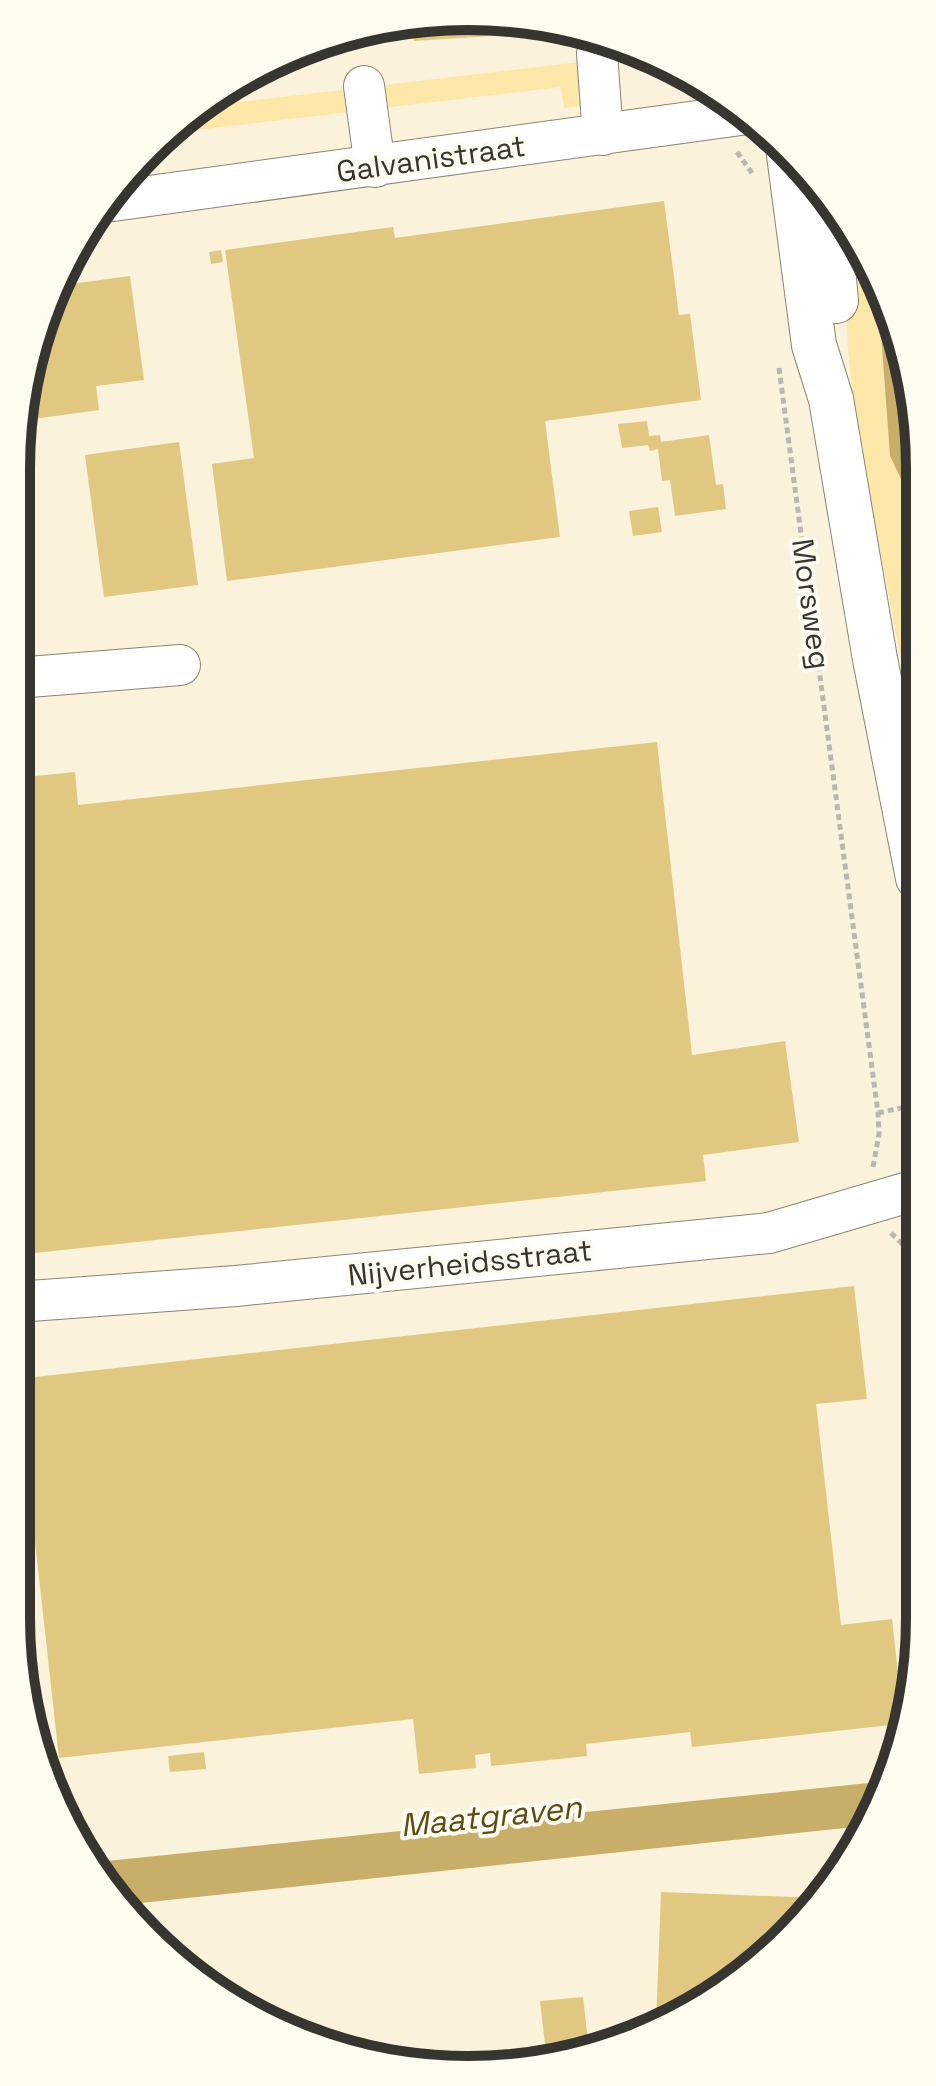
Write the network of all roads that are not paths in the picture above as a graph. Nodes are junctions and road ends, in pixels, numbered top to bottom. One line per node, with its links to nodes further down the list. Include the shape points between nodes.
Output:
1 (597, 54): 4 (street)
2 (364, 86): 6 (street)
3 (730, 117): 4 (street, Galvanistraat)
4 (603, 135): 6 (street, Galvanistraat)
5 (772, 165): 9 (main road, Morsweg)
6 (375, 167): 7 (street, Galvanistraat)
7 (122, 200)
8 (828, 220): 9 (main road, Morsweg, via 837,325)
9 (831, 399): 12 (main road, Morsweg)
10 (180, 665): 11 (street)
11 (30, 677)
12 (906, 817)
13 (906, 1193): 14 (street, Nijverheidsstraat, via 769,1233)
14 (30, 1301)

